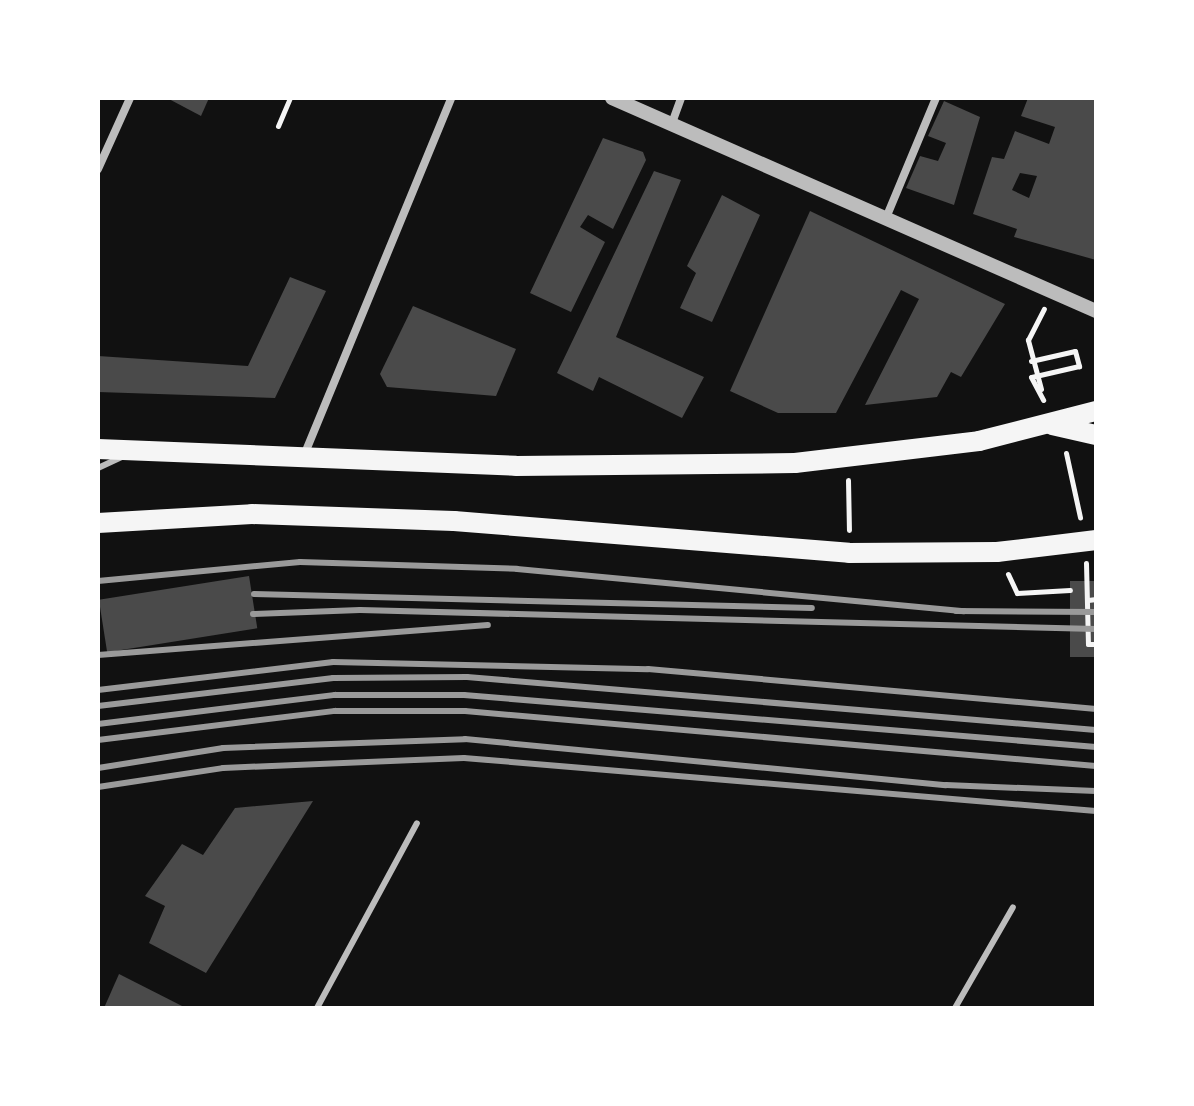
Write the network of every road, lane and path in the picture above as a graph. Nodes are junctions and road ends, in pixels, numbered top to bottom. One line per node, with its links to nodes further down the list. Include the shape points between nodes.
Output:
1 (130, 98): 9 (street)
2 (290, 98): 8 (path)
3 (451, 98): 19 (street)
4 (612, 98): 7 (street)
5 (681, 98): 7 (street)
6 (936, 98): 10 (street)
7 (672, 123): 10 (street)
8 (278, 126)
9 (98, 169)
10 (886, 218): 11 (street)
11 (1053, 291): 12 (street); 13 (path, via 1028,340)
12 (1095, 308)
13 (1031, 361): 15 (path); 15 (path, via 1075,351 1079,366 1031,377)
14 (1096, 411): 15 (main road)
15 (1053, 424): 16 (main road); 20 (main road); 23 (path)
16 (1096, 435)
17 (98, 449): 18 (main road)
18 (139, 450): 19 (main road); 21 (lane)
19 (305, 453): 20 (main road, via 516,466)
20 (848, 459): 24 (path)
21 (98, 468)
22 (98, 523): 24 (main road, via 252,514 454,521)
23 (1088, 540): 24 (main road, via 997,552); 28 (path)
24 (849, 553)
25 (1070, 590): 26 (path)
26 (1017, 593)
27 (1096, 599): 28 (path)
28 (1088, 600): 29 (path, via 1088,644)
29 (1096, 644)
30 (417, 823): 32 (lane)
31 (1013, 907): 33 (lane)
32 (317, 1008)
33 (955, 1008)

